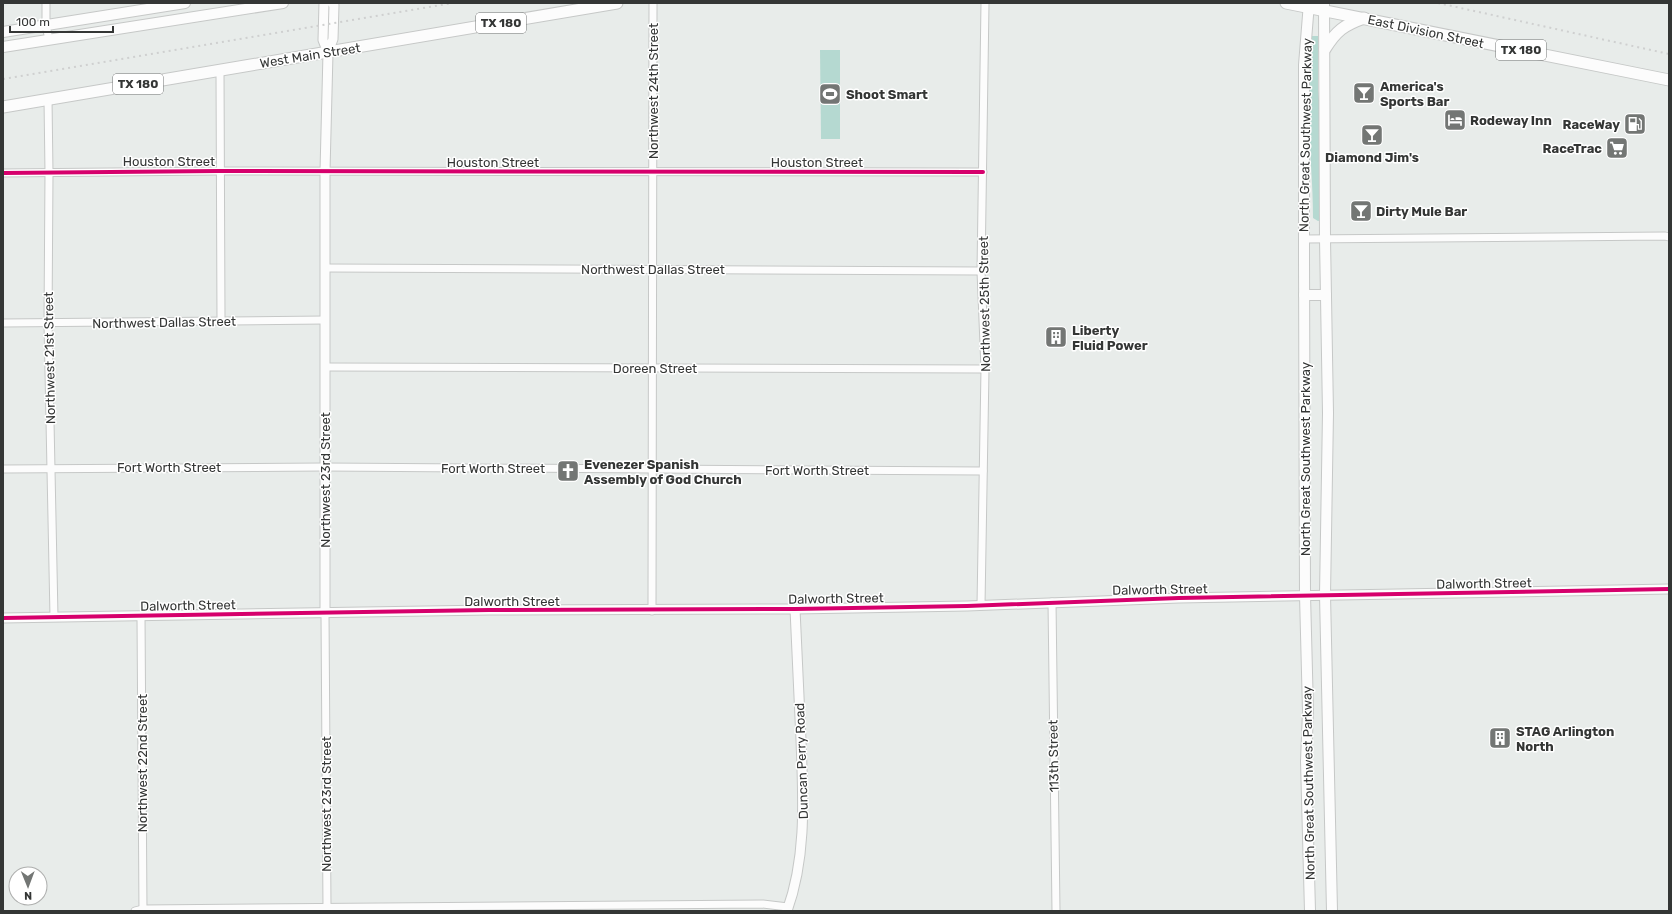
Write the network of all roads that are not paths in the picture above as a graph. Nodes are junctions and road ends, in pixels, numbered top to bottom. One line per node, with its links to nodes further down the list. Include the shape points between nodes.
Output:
1 (46, 3): 13 (street)
2 (185, 3): 13 (main road)
3 (283, 3): 15 (main road)
4 (324, 3): 18 (street, Northwest 23rd Street, via 323,40)
5 (332, 3): 18 (street, Northwest 23rd Street, via 333,39)
6 (617, 3): 18 (main road, West Main Street / TX 180)
7 (653, 3): 25 (street, Northwest 24th Street)
8 (985, 3): 26 (street, Northwest 25th Street)
9 (1286, 3): 10 (main road, TX 180)
10 (1309, 5): 11 (main road, TX 180); 30 (main road, North Great Southwest Parkway, via 1304,65)
11 (1325, 6): 12 (main road, East Division Street / TX 180); 17 (main road, North Great Southwest Parkway)
12 (1364, 18): 17 (main road, via 1341,28); 20 (main road, East Division Street / TX 180)
13 (46, 25): 14 (main road); 15 (street)
14 (3, 32)
15 (49, 40): 16 (main road)
16 (3, 47)
17 (1325, 49): 31 (main road, North Great Southwest Parkway)
18 (328, 53): 19 (main road, West Main Street / TX 180); 24 (street, Northwest 23rd Street)
19 (220, 70): 21 (main road, West Main Street / TX 180); 23 (street)
20 (1669, 80)
21 (48, 99): 22 (main road, West Main Street / TX 180); 28 (street, Northwest 21st Street)
22 (3, 107)
23 (219, 170): 24 (street, Houston Street); 28 (street, Houston Street); 38 (street)
24 (325, 171): 25 (street, Houston Street); 32 (street, Northwest 23rd Street)
25 (652, 172): 26 (street, Houston Street); 33 (street, Northwest 24th Street)
26 (983, 172): 34 (street, Northwest 25th Street)
27 (3, 173): 28 (street, Houston Street)
28 (49, 173): 40 (street, Northwest 21st Street)
29 (1669, 238): 31 (street, via 1665,236)
30 (1304, 239): 31 (street); 35 (main road, North Great Southwest Parkway)
31 (1325, 239): 36 (main road, North Great Southwest Parkway)
32 (325, 268): 33 (street, Northwest Dallas Street); 37 (street, Northwest 23rd Street)
33 (653, 269): 34 (street, Northwest Dallas Street); 42 (street, Northwest 24th Street)
34 (981, 271): 43 (street, Northwest 25th Street)
35 (1304, 295): 36 (main road); 51 (main road, North Great Southwest Parkway)
36 (1326, 296): 50 (main road, North Great Southwest Parkway)
37 (325, 320): 38 (street, Northwest Dallas Street); 41 (street, Northwest 23rd Street)
38 (221, 321): 40 (street, Northwest Dallas Street)
39 (3, 323): 40 (street, Northwest Dallas Street)
40 (48, 323): 45 (street, Northwest 21st Street)
41 (325, 367): 42 (street, Doreen Street); 44 (street, Northwest 23rd Street)
42 (653, 368): 43 (street, Doreen Street); 47 (street, Northwest 24th Street)
43 (985, 369): 48 (street, Northwest 25th Street)
44 (324, 467): 45 (street, Fort Worth Street); 47 (street, Fort Worth Street); 56 (street, Northwest 23rd Street)
45 (51, 468): 46 (street, Fort Worth Street); 58 (street, Northwest 21st Street)
46 (3, 469)
47 (652, 469): 48 (street, Fort Worth Street); 55 (street, Northwest 24th Street)
48 (983, 471): 53 (street, Northwest 25th Street)
49 (1669, 590): 50 (street, Dalworth Street)
50 (1326, 595): 51 (street, Dalworth Street); 68 (main road, North Great Southwest Parkway)
51 (1306, 596): 52 (street, Dalworth Street); 67 (main road, North Great Southwest Parkway, via 1306,764)
52 (1052, 602): 53 (street, Dalworth Street); 66 (street, 113th Street)
53 (981, 605): 54 (street, Dalworth Street)
54 (795, 609): 55 (street, Dalworth Street); 62 (street, Duncan Perry Road, via 803,792 802,831 799,868)
55 (652, 610): 56 (street, Dalworth Street)
56 (325, 613): 57 (street, Dalworth Street); 60 (street, Northwest 23rd Street)
57 (141, 616): 58 (street, Dalworth Street); 63 (street, Northwest 22nd Street)
58 (54, 617): 59 (street, Dalworth Street)
59 (3, 618)
60 (327, 908): 61 (street); 64 (street)
61 (526, 909): 62 (street, via 763,904)
62 (787, 909)
63 (143, 910): 64 (street); 65 (street)
64 (259, 910)
65 (135, 911)
66 (1056, 911)
67 (1310, 911)
68 (1332, 911)

